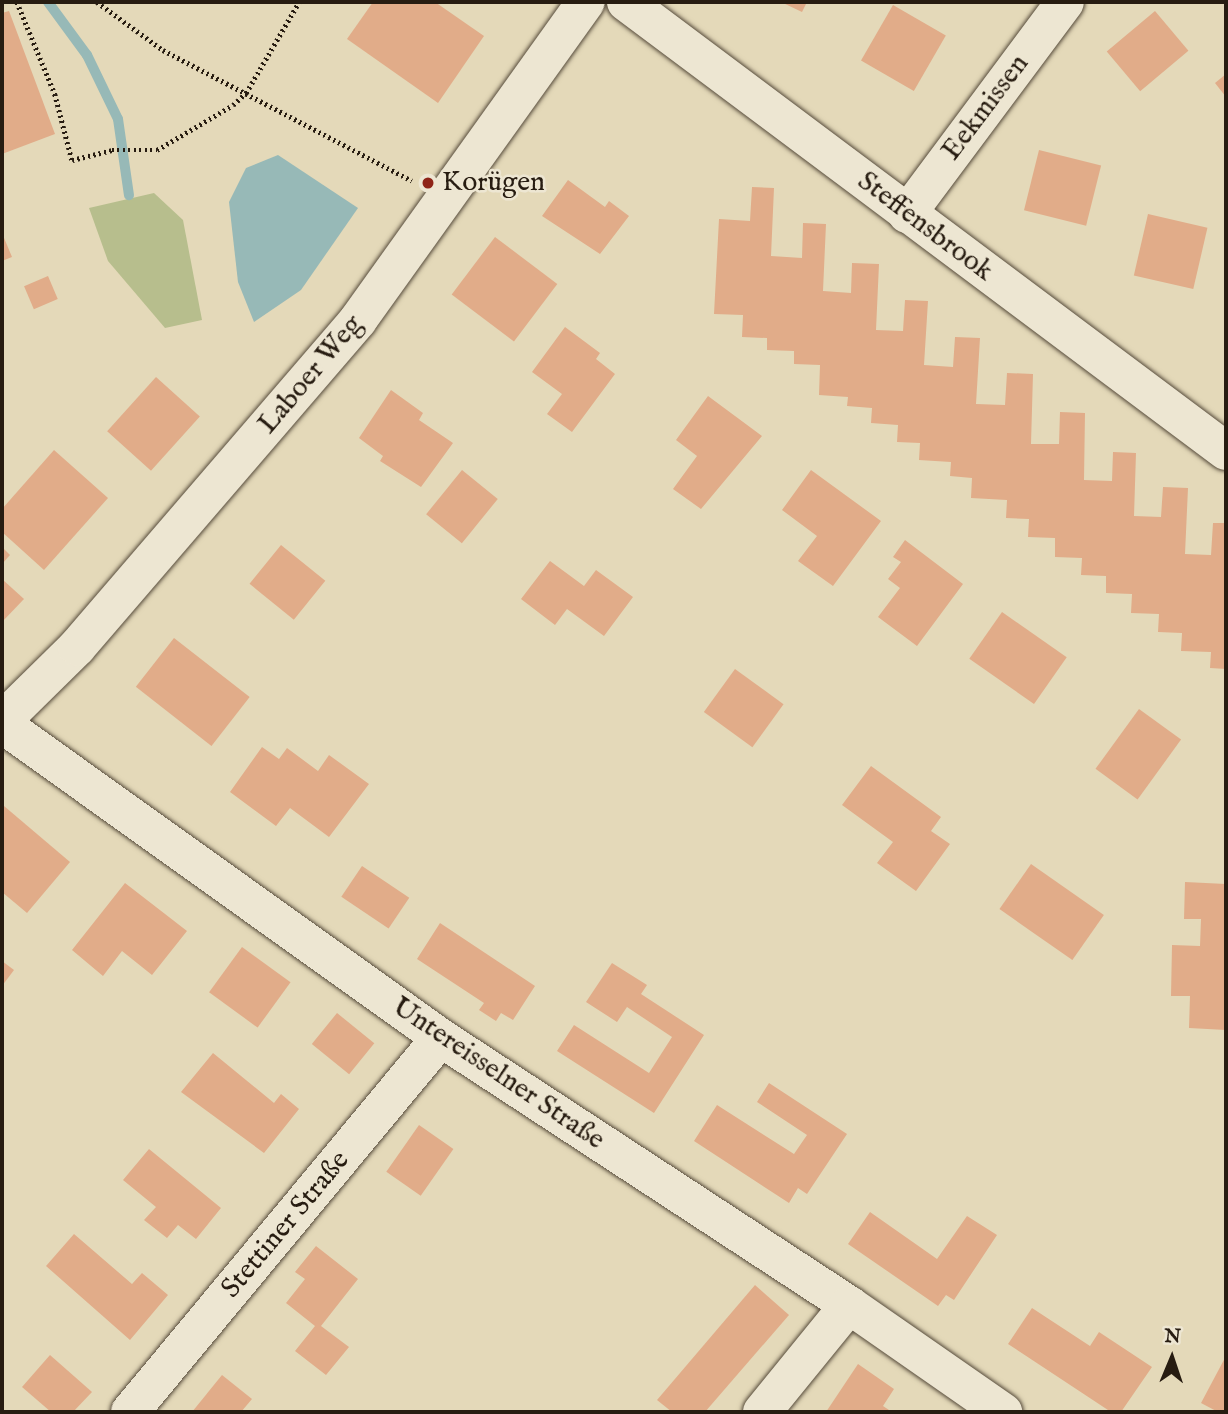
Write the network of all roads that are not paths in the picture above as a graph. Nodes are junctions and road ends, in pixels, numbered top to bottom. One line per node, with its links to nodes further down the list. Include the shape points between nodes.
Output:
1 (586, 2): 6 (street, Laboer Weg, via 358,320 77,647)
2 (626, 2): 4 (street, Steffensbrook)
3 (1065, 2): 4 (street, Eekmissen)
4 (907, 214): 5 (street, Steffensbrook)
5 (1226, 451)
6 (2, 722): 7 (street, Untereisselner Straße)
7 (441, 1038): 8 (street, Untereisselner Straße); 9 (street, Stettiner Straße)
8 (849, 1305): 10 (street); 11 (street, Untereisselner Straße)
9 (130, 1412)
10 (762, 1412)
11 (1003, 1412)

